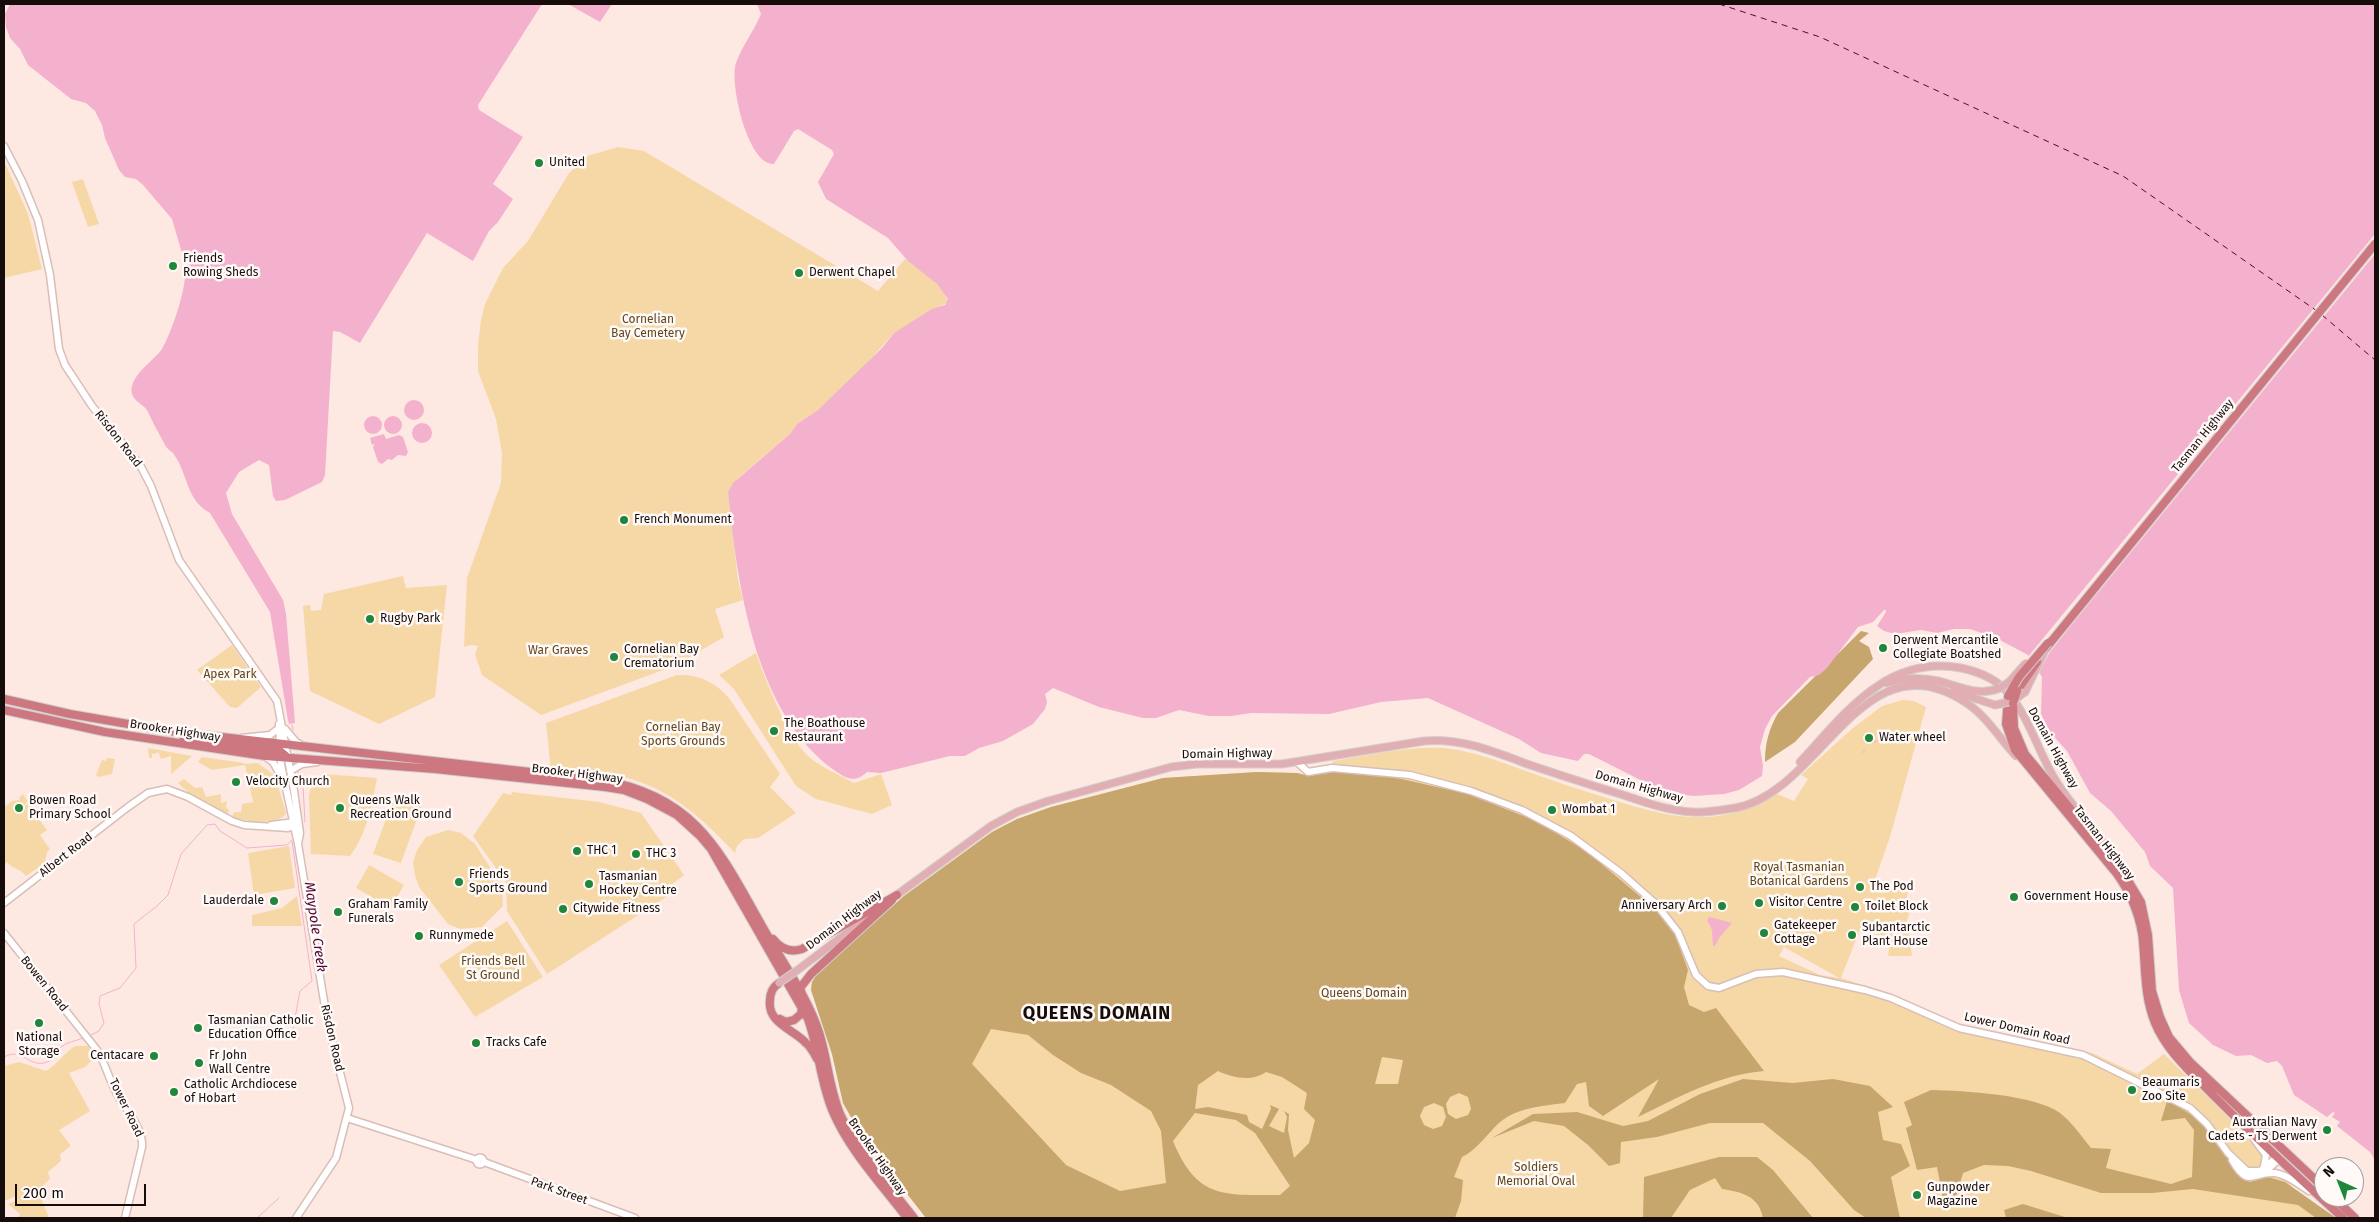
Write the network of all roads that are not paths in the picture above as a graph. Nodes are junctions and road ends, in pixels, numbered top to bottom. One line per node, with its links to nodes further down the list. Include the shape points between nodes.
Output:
1 (4, 146): 8 (street, Risdon Road, via 38,220 50,276 59,349 65,365 92,406 140,465 179,560 270,689)
2 (2375, 244): 3 (highway, Tasman Highway)
3 (2048, 643): 5 (highway, Tasman Highway, bridge, via 2019,677); 7 (main road, Domain Highway, bridge, via 2009,682 1998,688 1976,692 1931,680 1899,680 1873,691); 10 (main road, Domain Highway, bridge, via 2031,683 2022,695 2009,703 1995,705 1936,685 1906,683 1888,687 1870,698)
4 (4, 699): 9 (highway, Brooker Highway)
5 (2011, 699): 17 (highway, Tasman Highway, via 2005,712 2007,730 2015,750); 23 (highway, Tasman Highway, via 2014,728 2025,754)
6 (4, 710): 14 (highway, Brooker Highway, via 105,732)
7 (1838, 722): 20 (main road, Domain Highway, via 1778,783 1750,800); 23 (main road, Domain Highway, via 1871,688 1908,671 1955,667 1989,677 2014,700 2055,780)
8 (281, 727): 11 (street, via 270,735); 12 (street); 13 (street, Risdon Road)
9 (169, 731): 11 (highway, Brooker Highway); 13 (highway, Brooker Highway, via 197,740)
10 (1835, 733): 17 (main road, Domain Highway, via 1865,704 1881,694 1906,686 1927,686 1947,692 1970,705); 20 (main road, Domain Highway, via 1776,789 1752,802)
11 (236, 739): 13 (highway, Brooker Highway)
12 (303, 746): 13 (highway, Brooker Highway); 22 (highway, Brooker Highway, via 614,782 655,796 696,824 716,847)
13 (283, 752): 14 (highway, Brooker Highway); 15 (highway, Brooker Highway); 18 (street, Risdon Road); 19 (street, Risdon Road)
14 (266, 756): 19 (street)
15 (324, 761): 18 (street, via 302,764); 22 (highway, Brooker Highway, via 435,769 624,790 663,806 689,825)
16 (1297, 762): 20 (main road, Domain Highway, via 1424,741 1458,742 1479,746 1657,806 1696,812); 24 (main road, Domain Highway, via 1171,767 1035,806 982,832); 37 (street, Lower Domain Road, via 1308,772 1332,768 1410,775 1452,785 1522,810 1557,827 1608,862 1656,904 1678,932 1696,975 1708,986 1719,988 1756,974 1783,972 1882,995 1959,1028 2083,1055 2184,1104 2202,1119)
17 (2029, 768): 35 (highway, Tasman Highway, via 2130,893 2142,935 2148,1002 2164,1040)
18 (290, 771): 21 (street, Risdon Road)
19 (285, 784): 21 (street, Risdon Road)
20 (1724, 809)
21 (295, 824): 26 (street, Albert Road, via 265,827 232,821 173,790 158,789 128,807); 34 (street, Risdon Road, via 329,1033 349,1108)
22 (728, 871): 25 (highway, Brooker Highway)
23 (2128, 878): 36 (highway, Tasman Highway, via 2144,912 2152,991 2163,1026 2183,1055)
24 (897, 894): 27 (highway, via 796,951 779,946); 29 (main road, Domain Highway, bridge); 30 (highway, via 811,974 800,988)
25 (744, 898): 27 (highway, Brooker Highway); 31 (highway, Brooker Highway)
26 (4, 904)
27 (762, 926): 30 (highway, Brooker Highway)
28 (4, 933): 32 (street, Bowen Road)
29 (779, 983): 31 (highway, via 773,1002 778,1018 786,1022 794,1020 801,1014); 33 (highway, via 773,988 770,998 773,1015 811,1048)
30 (803, 998): 51 (highway, Brooker Highway, via 819,1033 833,1095 842,1118)
31 (802, 1007): 33 (highway, Brooker Highway, via 813,1033)
32 (86, 1036): 47 (street, Tower Road, via 106,1065 116,1092 141,1138 142,1147)
33 (822, 1078): 50 (highway, Brooker Highway, via 832,1111 846,1135)
34 (348, 1118): 48 (street, Risdon Road, via 331,1166); 49 (street, Park Street, via 480,1161)
35 (2249, 1131): 38 (highway, Tasman Highway); 40 (street, via 2266,1155)
36 (2271, 1138): 38 (highway); 39 (highway, Tasman Highway)
37 (2228, 1153): 40 (street, Lower Domain Road, via 2248,1171); 41 (street, Lower Domain Road, via 2242,1174)
38 (2278, 1159): 39 (highway); 40 (street); 41 (street); 43 (highway, Tasman Highway)
39 (2299, 1164): 42 (highway, Tasman Highway)
40 (2262, 1169)
41 (2259, 1177): 44 (street, Lower Domain Road, via 2270,1173 2282,1175)
42 (2314, 1178)
43 (2314, 1192)
44 (2314, 1194)
45 (2330, 1207): 52 (highway, Tasman Highway)
46 (2343, 1207): 53 (highway)
47 (125, 1216)
48 (296, 1218)
49 (636, 1218)
50 (907, 1218)
51 (914, 1218)
52 (2343, 1218)
53 (2355, 1218)

